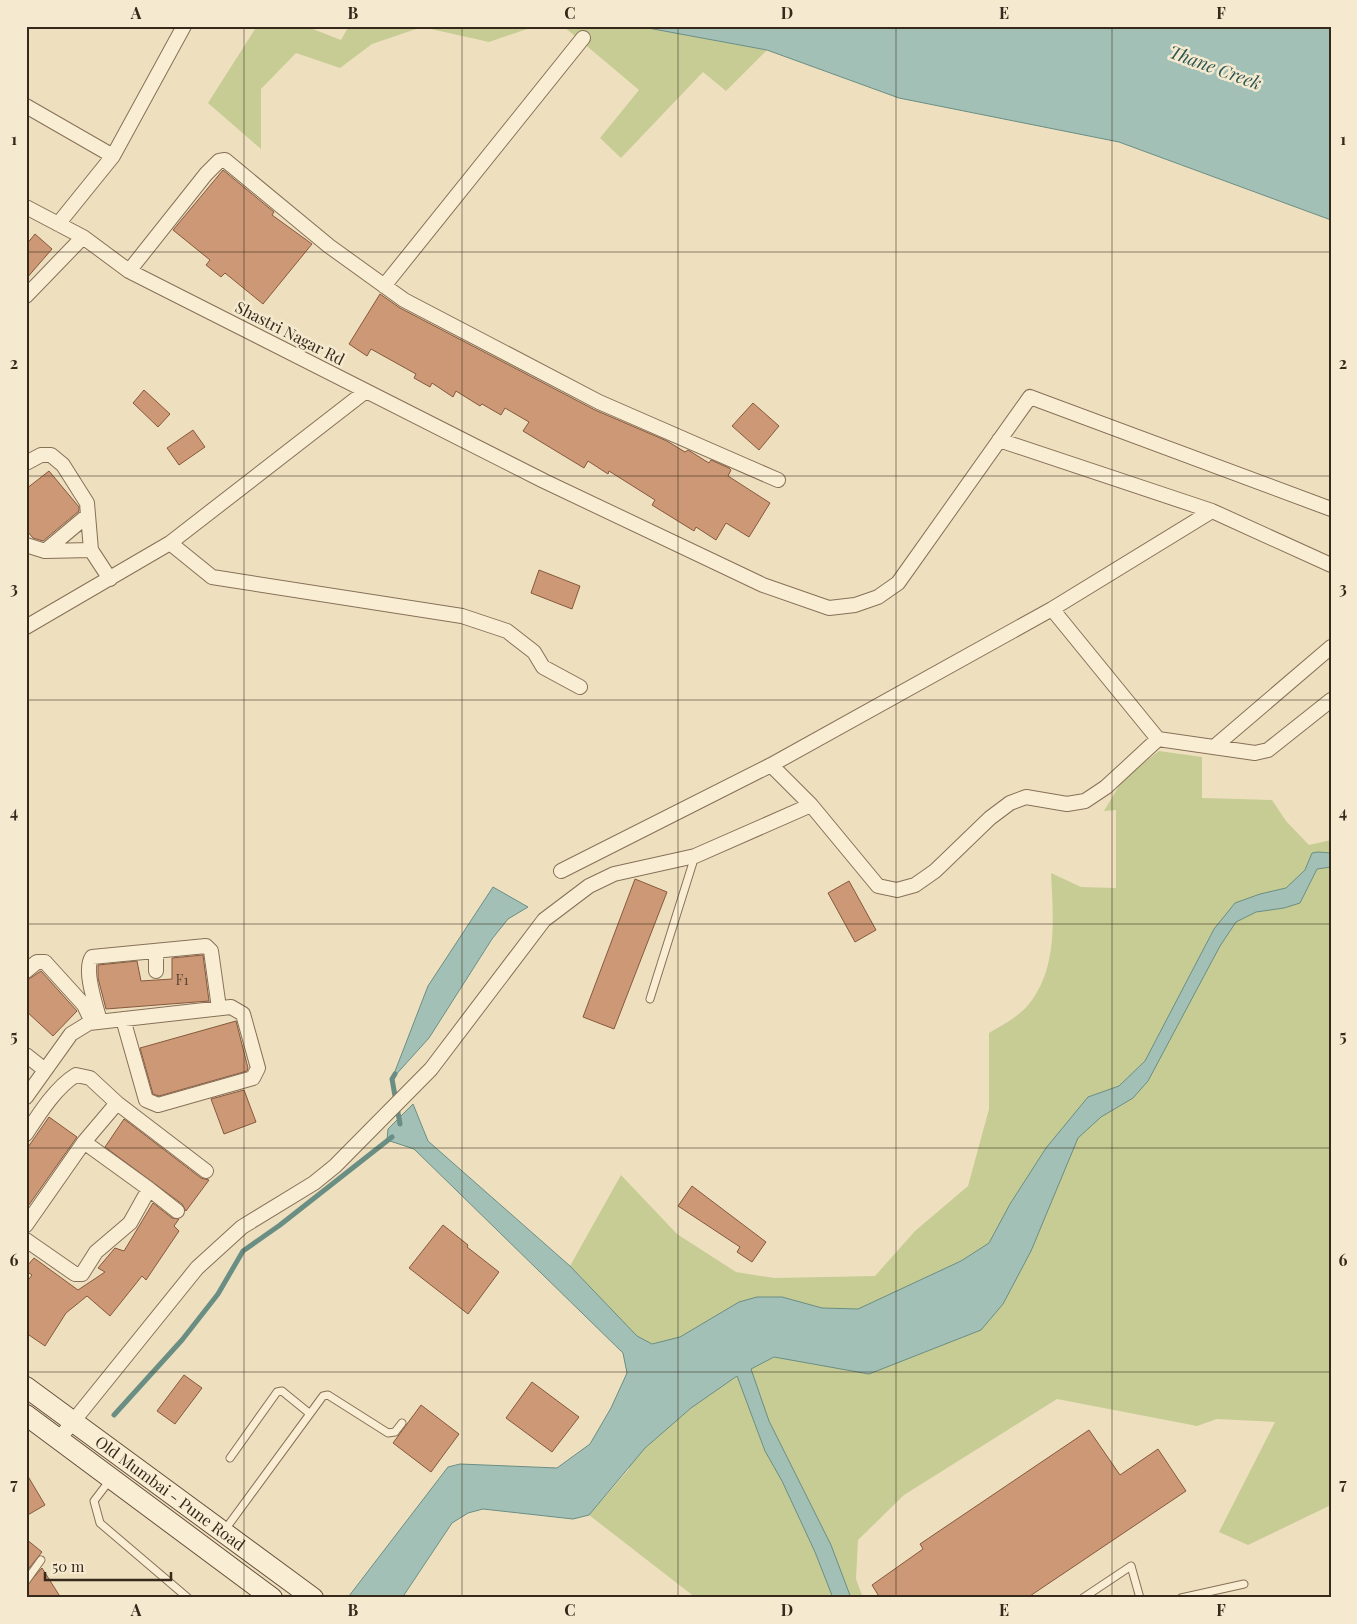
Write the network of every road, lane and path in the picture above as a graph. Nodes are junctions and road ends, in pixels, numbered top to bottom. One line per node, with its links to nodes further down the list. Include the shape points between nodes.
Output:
1 (184, 26): 4 (street)
2 (583, 38): 9 (street)
3 (26, 106): 4 (street)
4 (112, 156): 6 (street)
5 (26, 208): 6 (street, Shastri Nagar Rd)
6 (58, 224): 7 (street, Shastri Nagar Rd)
7 (83, 237): 8 (street, Shastri Nagar Rd); 10 (street)
8 (128, 271): 9 (street, via 206,174 222,160 232,164 329,246); 11 (street, Shastri Nagar Rd)
9 (384, 286): 14 (street, via 404,300 599,402)
10 (26, 296)
11 (366, 392): 12 (street, Shastri Nagar Rd, via 763,585 829,608 878,597 898,583); 18 (street)
12 (1000, 440): 15 (street, Shastri Nagar Rd, via 1030,397); 16 (street)
13 (26, 463): 17 (street, via 42,455 51,455 62,465 87,503)
14 (778, 480)
15 (1331, 509)
16 (1212, 511): 22 (street); 24 (street)
17 (88, 515): 20 (street); 21 (street)
18 (170, 543): 23 (street); 27 (street, via 212,577 462,616 507,631 534,652 543,667)
19 (26, 545): 21 (street)
20 (91, 550): 21 (street); 23 (street)
21 (45, 551)
22 (1331, 565)
23 (110, 579): 25 (street)
24 (1052, 609): 29 (street); 31 (street)
25 (26, 627)
26 (1331, 647): 30 (street)
27 (580, 687)
28 (1331, 700): 30 (street, via 1268,750 1255,753)
29 (1158, 739): 30 (street); 32 (street, via 1086,801 1068,804 1026,798 1010,803 935,871 915,885 897,890 878,886)
30 (1214, 747)
31 (772, 765): 32 (street); 34 (street)
32 (811, 805): 33 (street)
33 (695, 856): 38 (lane); 56 (street, via 614,874 589,886 544,920 430,1069 335,1166 218,1247 197,1268)
34 (561, 871)
35 (156, 951): 37 (street); 39 (street, via 206,946 211,951); 41 (street, via 92,957 89,962)
36 (26, 971): 41 (street, via 37,962 45,962)
37 (156, 971)
38 (650, 999)
39 (218, 1008): 40 (street); 40 (street, via 231,1007 243,1014 258,1068 253,1078 158,1105 146,1100)
40 (123, 1019): 41 (street)
41 (96, 1022): 43 (street, via 71,1034)
42 (26, 1055): 43 (street)
43 (45, 1070): 44 (street)
44 (26, 1097)
45 (117, 1103): 46 (street, via 90,1078 76,1075 68,1079); 47 (street); 48 (street)
46 (26, 1134)
47 (84, 1142): 49 (street); 51 (street)
48 (206, 1172)
49 (150, 1189): 50 (street); 52 (street, via 130,1223 96,1252 82,1274 75,1274)
50 (177, 1211)
51 (26, 1225)
52 (26, 1240)
53 (26, 1387): 56 (main road, Old Mumbai - Pune Road)
54 (309, 1413): 57 (lane, via 323,1396 328,1395 388,1433 395,1432); 59 (lane, via 282,1391 277,1392); 61 (lane)
55 (26, 1415): 58 (main road, Old Mumbai - Pune Road)
56 (73, 1420): 58 (street); 61 (main road, Old Mumbai - Pune Road)
57 (402, 1423)
58 (59, 1439): 60 (main road, Old Mumbai - Pune Road)
59 (230, 1458)
60 (111, 1477): 65 (lane, via 94,1501 100,1523); 66 (main road, Old Mumbai - Pune Road)
61 (224, 1531): 67 (main road, Old Mumbai - Pune Road)
62 (41, 1560): 63 (lane)
63 (26, 1581)
64 (1244, 1584): 70 (lane)
65 (188, 1598)
66 (272, 1598)
67 (313, 1598)
68 (1083, 1598): 69 (lane, via 1131,1566)
69 (1140, 1598)
70 (1181, 1598)

